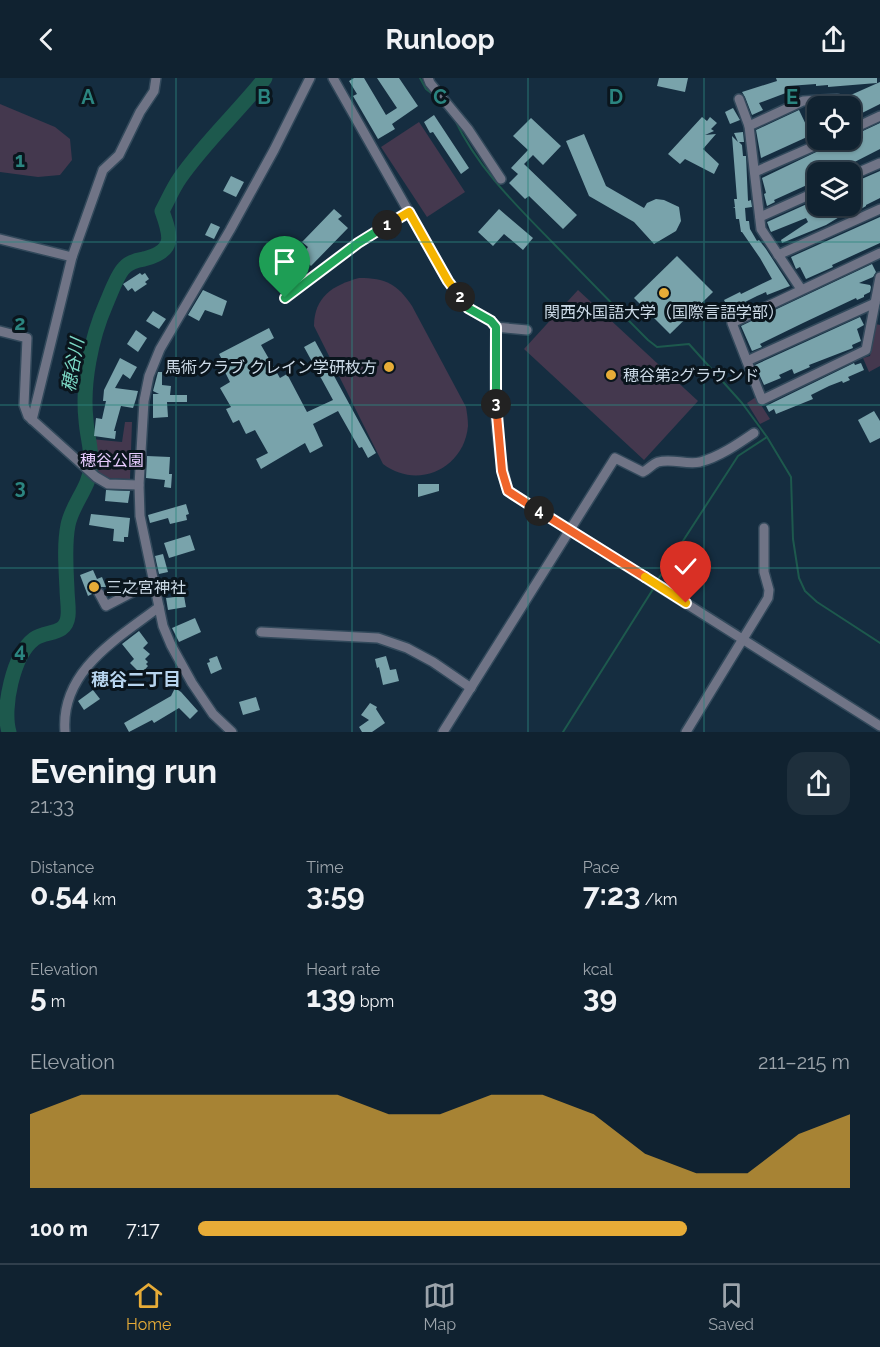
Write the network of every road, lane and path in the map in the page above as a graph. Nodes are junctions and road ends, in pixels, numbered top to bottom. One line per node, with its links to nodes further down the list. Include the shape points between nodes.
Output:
1 (156, 78): 22 (street, via 154,91 119,155 103,170)
2 (310, 78): 33 (street, via 236,220 153,364 144,401)
3 (333, 78): 17 (street)
4 (428, 78): 14 (street)
5 (739, 99): 9 (street)
6 (807, 101): 9 (street)
7 (880, 116): 8 (street)
8 (861, 125)
9 (749, 126): 13 (street)
10 (807, 149): 13 (street)
11 (880, 163): 12 (street)
12 (861, 171)
13 (755, 172): 18 (street)
14 (501, 179)
15 (807, 196): 18 (street)
16 (880, 208): 21 (street)
17 (409, 212): 25 (street, via 358,243); 27 (street, via 468,308)
18 (760, 217): 21 (street, via 761,229)
19 (0, 239): 22 (street)
20 (880, 253): 24 (street)
21 (778, 255): 24 (street)
22 (72, 257): 31 (street)
23 (880, 277): 26 (street)
24 (801, 289): 30 (street, via 732,323)
25 (285, 298)
26 (874, 303): 30 (street); 30 (street, via 866,350 762,400)
27 (496, 327): 28 (street); 35 (street, via 496,418 508,491)
28 (527, 330)
29 (0, 331): 31 (street, via 27,338 24,405)
30 (747, 361)
31 (32, 420): 33 (street, via 96,477 108,484)
32 (754, 433): 35 (street, via 701,462 661,461 643,472 615,458)
33 (139, 485): 36 (street, via 140,516)
34 (764, 528): 40 (street, via 768,598)
35 (570, 530): 40 (street); 41 (street)
36 (154, 580): 37 (street, via 106,606); 38 (street)
37 (99, 593)
38 (159, 607): 43 (street, via 94,657 79,676 69,699); 44 (street, via 181,665 213,714)
39 (261, 632): 41 (street, via 378,638 407,648)
40 (743, 639): 42 (street); 46 (street)
41 (471, 688): 45 (street)
42 (880, 726)
43 (65, 732)
44 (232, 732)
45 (443, 732)
46 (686, 732)

